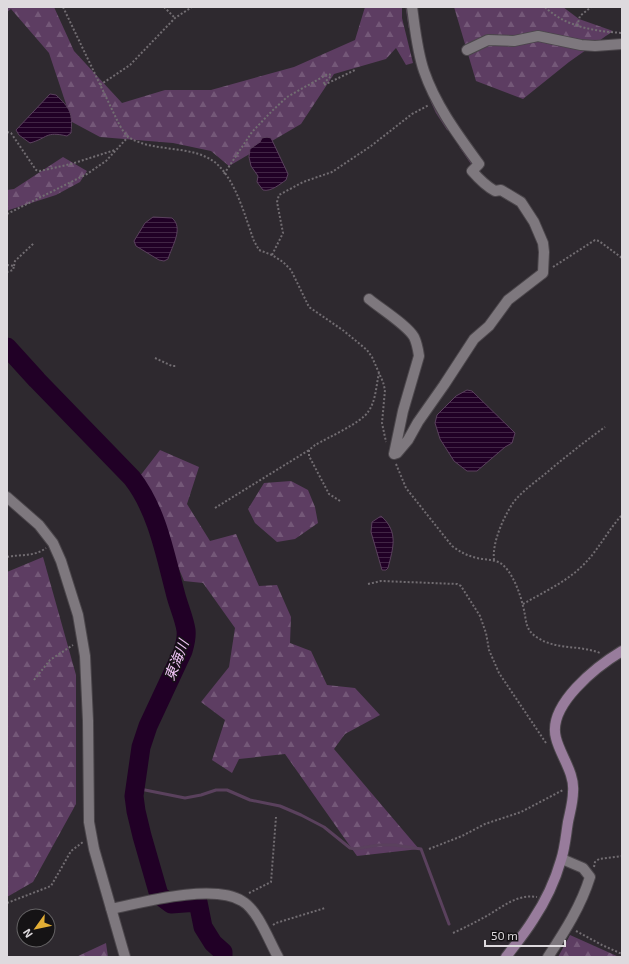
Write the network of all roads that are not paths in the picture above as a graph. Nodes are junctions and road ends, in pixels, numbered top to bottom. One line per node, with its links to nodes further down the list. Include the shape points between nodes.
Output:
1 (412, 7): 4 (street, via 424,71 437,101 479,164 472,171 489,188 501,190 521,202 534,222 544,252 543,273 508,300 488,326 474,339 408,440 394,454 419,356 418,346 408,330)
2 (622, 44): 3 (street, via 581,45 538,36 514,41 488,40)
3 (467, 50)
4 (369, 299)
5 (7, 498): 8 (street, via 39,525 53,542 78,615 85,656 92,840)
6 (622, 651): 7 (main road, via 608,660 574,691 563,704 555,725 555,736 571,774 574,790)
7 (562, 859): 11 (main road, via 545,900); 12 (street, via 583,868 590,877 568,926)
8 (111, 909): 9 (street); 10 (street, via 170,897 218,893 243,901 254,912)
9 (125, 957)
10 (278, 957)
11 (506, 957)
12 (548, 957)

